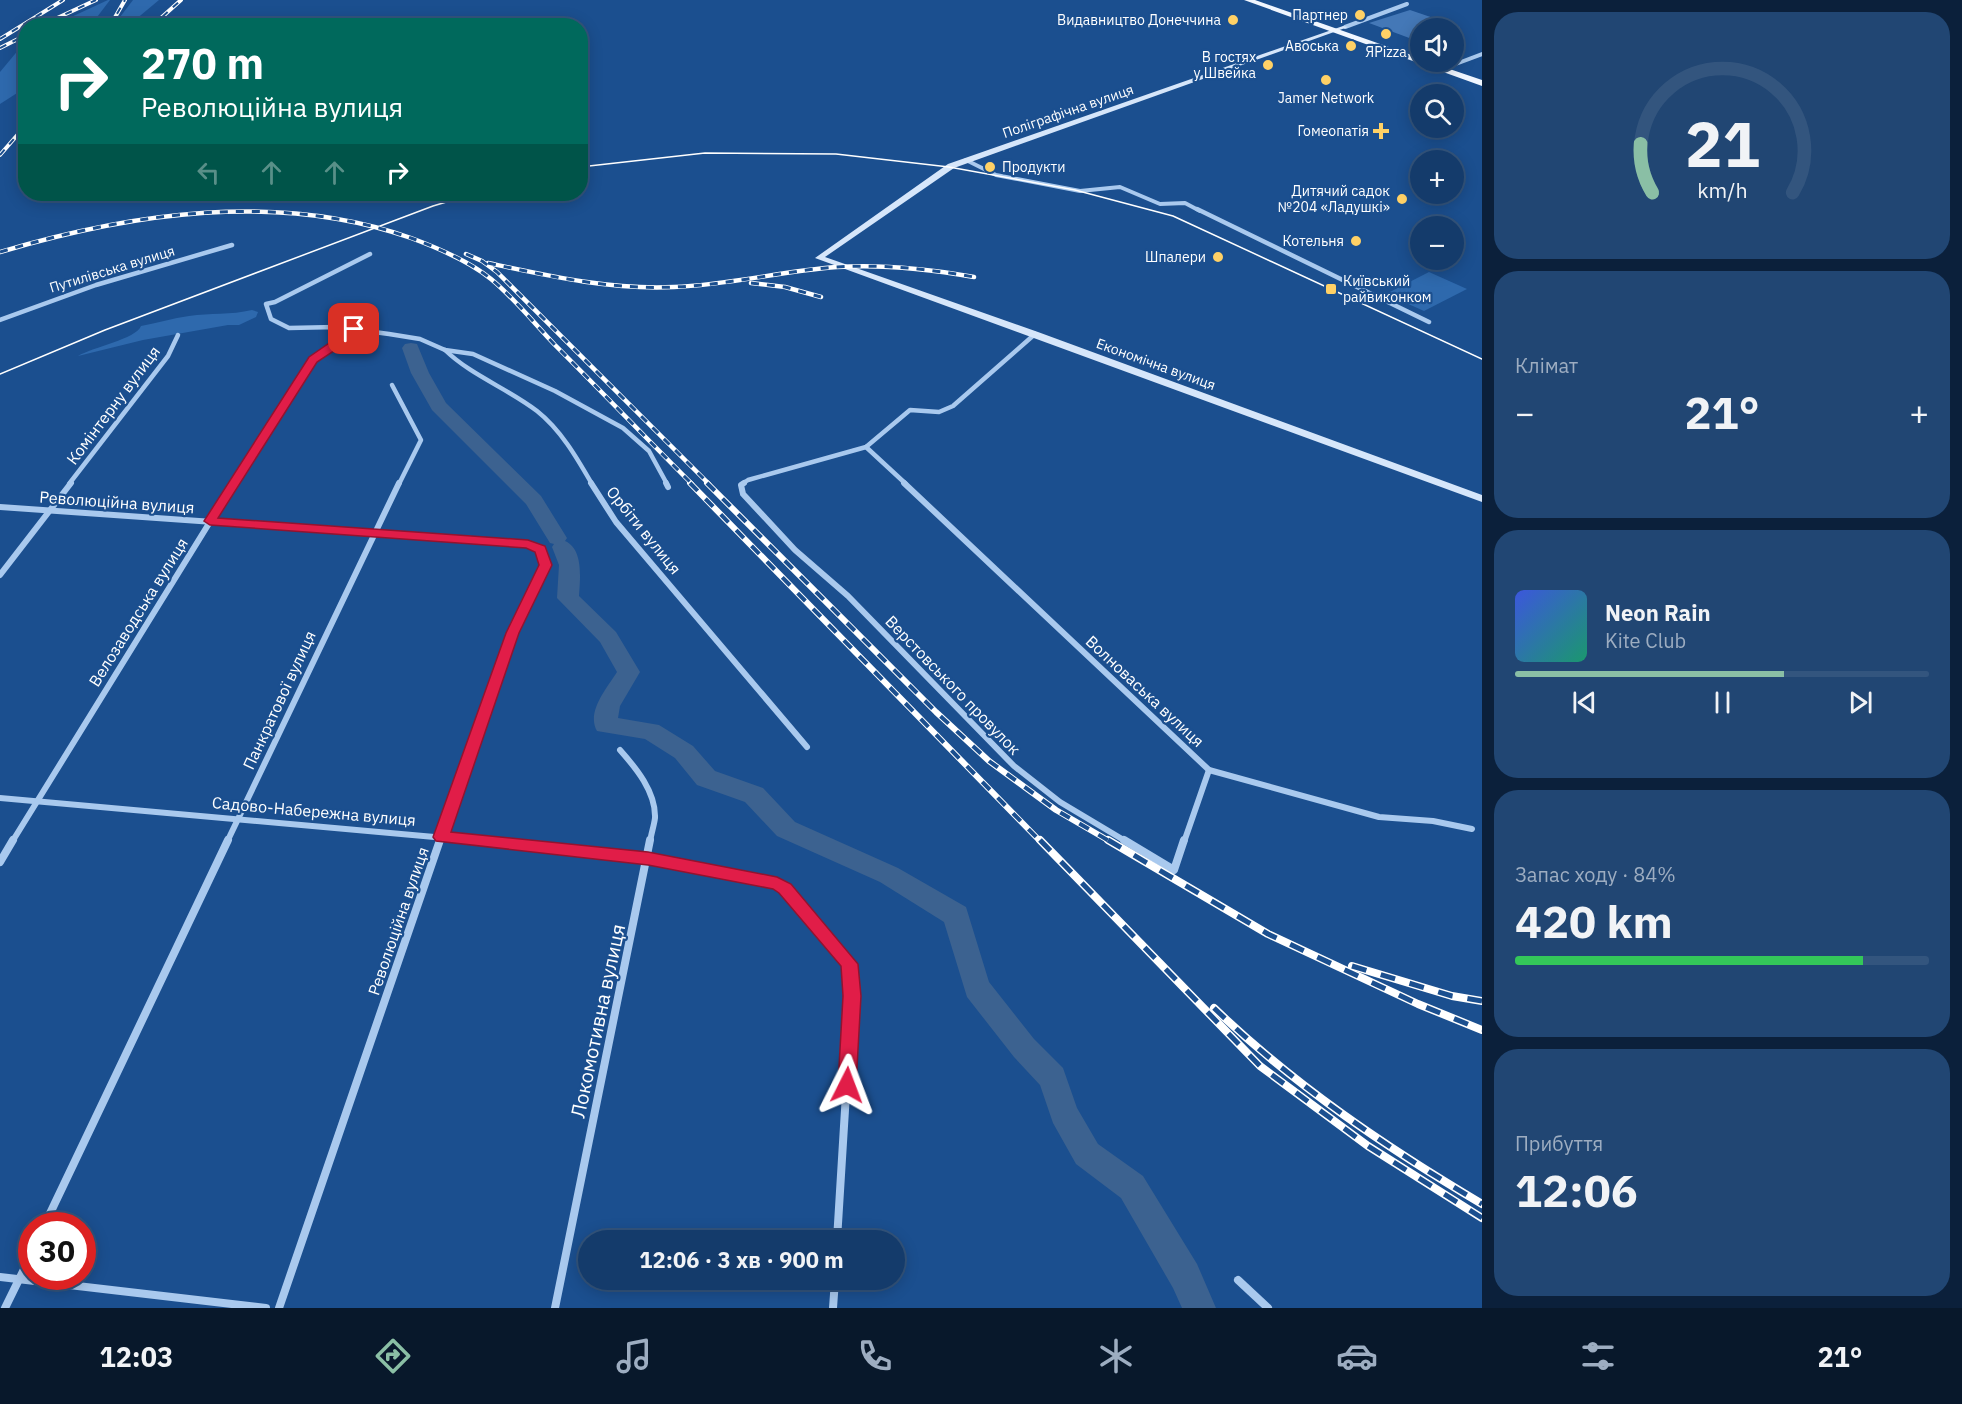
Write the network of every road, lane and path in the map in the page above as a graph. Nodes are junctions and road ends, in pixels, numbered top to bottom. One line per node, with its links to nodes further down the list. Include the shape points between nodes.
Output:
1 (1248, 0): 5 (main road)
2 (1268, 0): 4 (main road)
3 (1401, 2): 4 (street, via 1407,4)
4 (1345, 27): 5 (street, Поліграфічна вулиця); 6 (main road)
5 (1335, 30): 8 (main road); 14 (street, Поліграфічна вулиця)
6 (1410, 50)
7 (1482, 54): 9 (street)
8 (1410, 57)
9 (1464, 61)
10 (1464, 69): 12 (main road)
11 (1452, 72): 13 (main road)
12 (1482, 76)
13 (1482, 83)
14 (966, 160): 17 (street, Поліграфічна вулиця, via 945,170); 19 (street, via 996,175 1080,190 1120,187 1160,204 1185,203)
15 (232, 245): 18 (street, Путилівська вулиця, via 96,285)
16 (370, 254): 20 (street, via 266,304 271,319 289,328)
17 (819, 258): 21 (street, Економічна вулиця)
18 (0, 320)
19 (1430, 322)
20 (354, 329): 23 (street, via 420,339); 30 (street, Велозаводська вулиця, via 313,360)
21 (1035, 334): 25 (street, via 954,406 939,412 910,410); 27 (street, Економічна вулиця)
22 (178, 335): 29 (street, Комінтерну вулиця, via 168,356)
23 (445, 350): 26 (street, via 473,354 555,391 623,428 649,451); 33 (street, Орбіти вулиця, via 458,364 549,421 567,442 616,522)
24 (392, 386): 31 (street, Панкратової вулиця, via 422,440)
25 (866, 447): 35 (street, Волноваська вулиця); 35 (street, Верстовського провулок, via 757,477 741,485 743,494 1014,766 1060,802 1174,870)
26 (668, 487)
27 (1482, 499)
28 (0, 507): 29 (street, Революційна вулиця)
29 (49, 511): 30 (street, Революційна вулиця); 32 (street, Комінтерну вулиця)
30 (210, 521): 31 (street, Революційна вулиця); 37 (street, Велозаводська вулиця)
31 (374, 533): 38 (street, Панкратової вулиця); 40 (street, Революційна вулиця, via 528,544 540,549 543,555 545,565 512,633)
32 (0, 575)
33 (807, 747)
34 (620, 750): 41 (street, Локомотивна вулиця, via 642,773 653,802 655,817)
35 (1209, 770): 39 (street, Волноваська вулиця, via 1379,817 1433,820)
36 (0, 798): 37 (street, Садово-Набережна вулиця)
37 (38, 801): 38 (street, Садово-Набережна вулиця); 42 (street, Велозаводська вулиця)
38 (238, 820): 40 (street, Садово-Набережна вулиця); 43 (street, Панкратової вулиця)
39 (1472, 829)
40 (441, 837): 41 (street, Садово-Набережна вулиця); 53 (street, Революційна вулиця)
41 (648, 858): 44 (street, Садово-Набережна вулиця, via 777,883 849,964 852,996); 54 (street, Локомотивна вулиця)
42 (0, 862)
43 (51, 1212)
44 (838, 1230)
45 (0, 1276): 46 (street)
46 (18, 1279)
47 (1238, 1280): 56 (street)
48 (18, 1281): 51 (street)
49 (96, 1288): 52 (street)
50 (834, 1290): 55 (street)
51 (5, 1308)
52 (266, 1308)
53 (279, 1308)
54 (555, 1308)
55 (833, 1308)
56 (1268, 1308)

